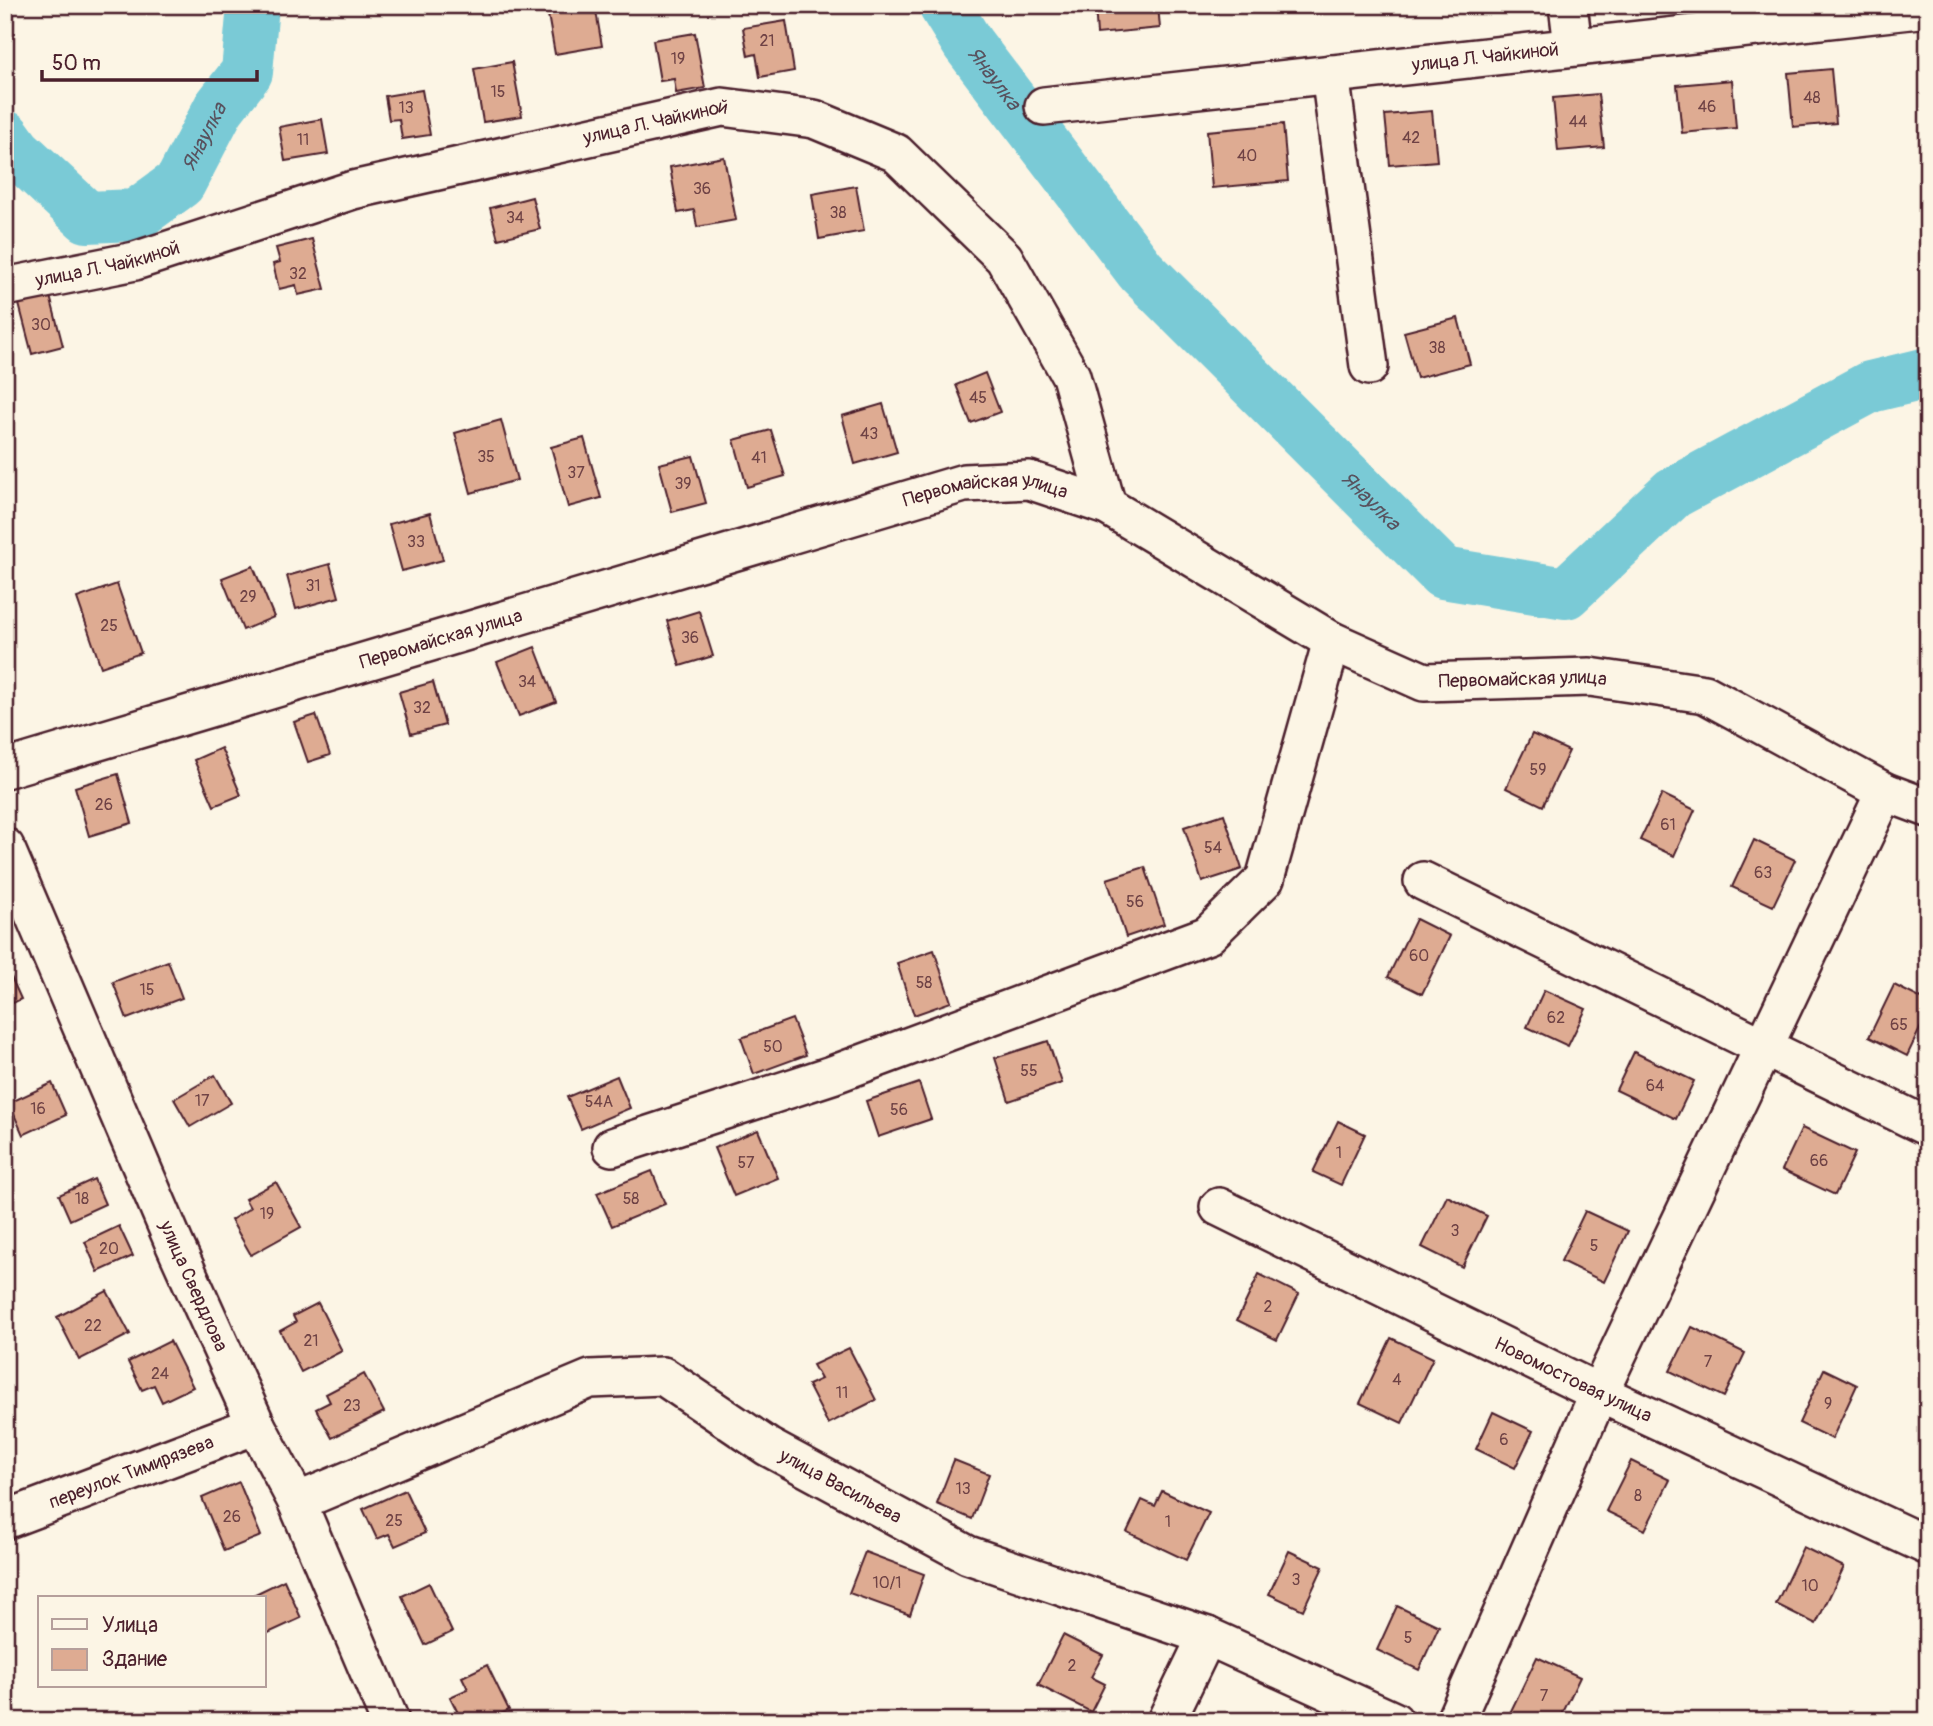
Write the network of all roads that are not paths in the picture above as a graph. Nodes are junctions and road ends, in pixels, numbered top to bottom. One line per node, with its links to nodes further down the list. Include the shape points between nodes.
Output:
1 (1568, 5): 3 (street)
2 (1928, 8): 3 (street, улица Л. Чайкиной)
3 (1573, 47): 4 (street, улица Л. Чайкиной)
4 (1330, 74): 5 (street, улица Л. Чайкиной); 7 (street)
5 (1044, 106)
6 (5, 288): 8 (street, улица Л. Чайкиной, via 135,261 353,190 722,107 814,120 896,153 1004,258 1071,376)
7 (1369, 366)
8 (1107, 506): 9 (street, Первомайская улица); 10 (street, Первомайская улица, via 1029,480 964,483)
9 (1332, 641): 11 (street, Первомайская улица, via 1424,682 1590,677 1705,694); 17 (street, via 1265,879 1208,935 832,1075)
10 (5, 769)
11 (1885, 792): 12 (street, Первомайская улица); 15 (street)
12 (1928, 808)
13 (5, 847): 20 (street, улица Свердлова)
14 (1423, 881): 15 (street)
15 (1765, 1047): 16 (street); 19 (street)
16 (1928, 1126)
17 (612, 1147)
18 (1219, 1207): 19 (street, Новомостовая улица)
19 (1599, 1393): 23 (street, Новомостовая улица); 28 (street)
20 (256, 1424): 21 (street, улица Свердлова); 22 (street, переулок Тимирязева)
21 (297, 1502): 24 (street, улица Васильева, via 590,1379 663,1376 768,1447 968,1555); 25 (street, улица Свердлова)
22 (5, 1520)
23 (1928, 1546)
24 (1207, 1636): 26 (street); 27 (street, улица Васильева)
25 (390, 1721)
26 (1166, 1721)
27 (1394, 1721)
28 (1455, 1721)

